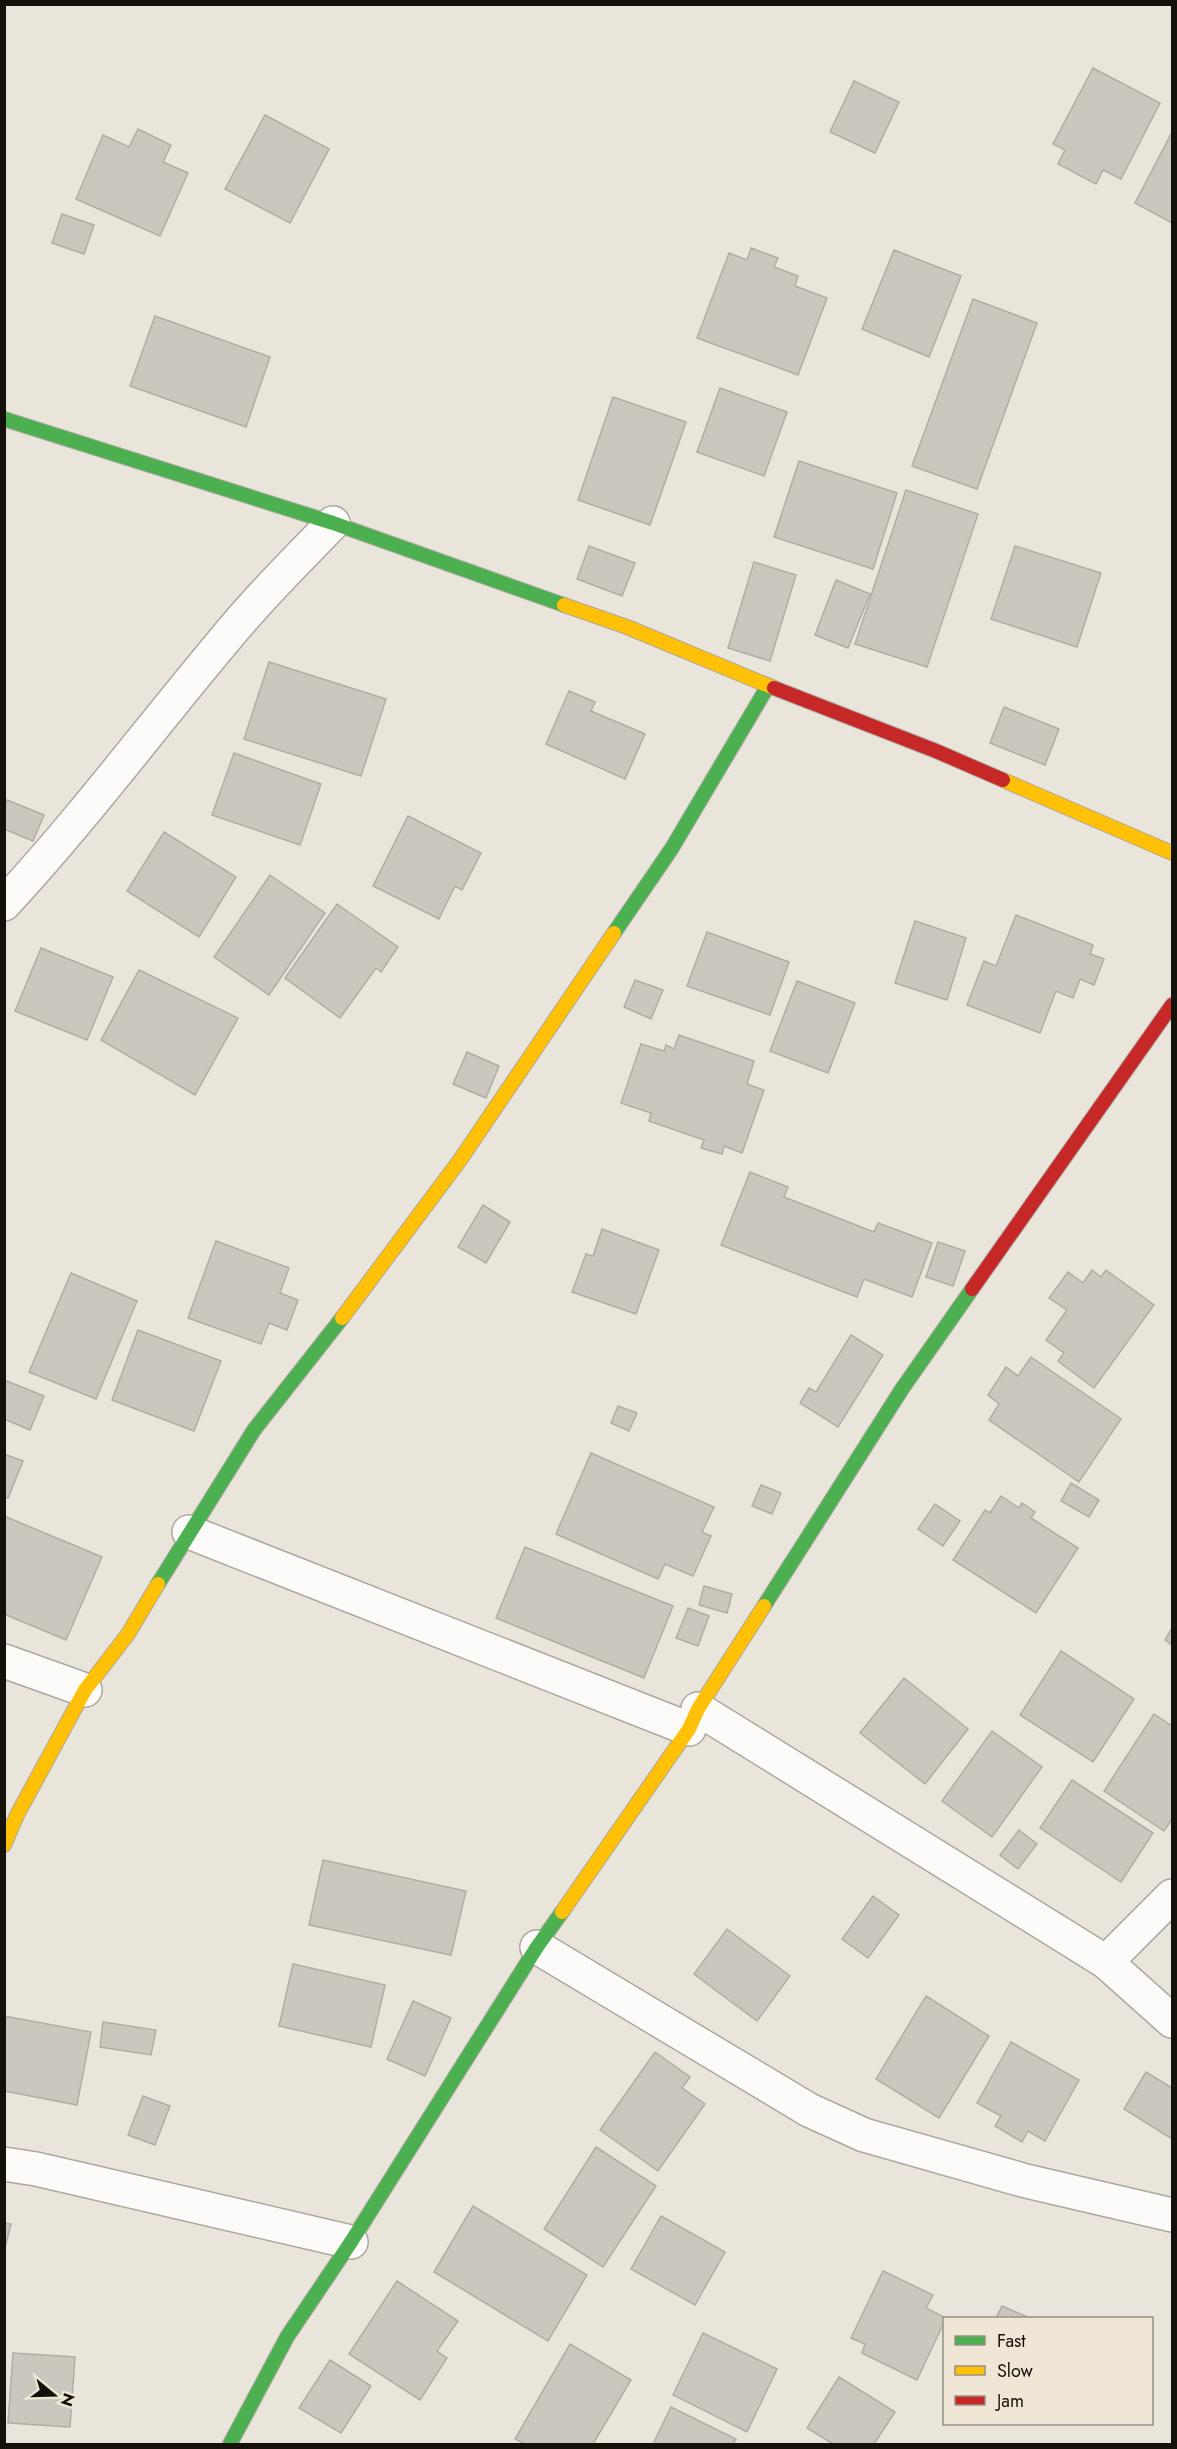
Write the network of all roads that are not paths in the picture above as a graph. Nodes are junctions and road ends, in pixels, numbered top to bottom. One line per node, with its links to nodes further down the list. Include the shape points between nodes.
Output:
1 (4, 419): 2 (street)
2 (333, 523): 3 (street, via 627,627); 5 (street, via 265,593 40,866)
3 (768, 686): 4 (street, via 936,751); 7 (street, via 672,848 460,1160 254,1430)
4 (1173, 853)
5 (4, 904)
6 (1173, 1005): 10 (street, via 902,1389)
7 (189, 1532): 9 (street, via 128,1634); 10 (street)
8 (4, 1661): 9 (street)
9 (85, 1690): 11 (street)
10 (694, 1719): 13 (street); 14 (street)
11 (4, 1845)
12 (1173, 1896): 14 (street)
13 (537, 1947): 17 (street, via 809,2110 864,2135 1026,2181); 18 (street)
14 (1106, 1962): 15 (street)
15 (1173, 2021)
16 (4, 2164): 18 (street)
17 (1173, 2215)
18 (351, 2242): 19 (street, via 287,2337)
19 (237, 2443)

